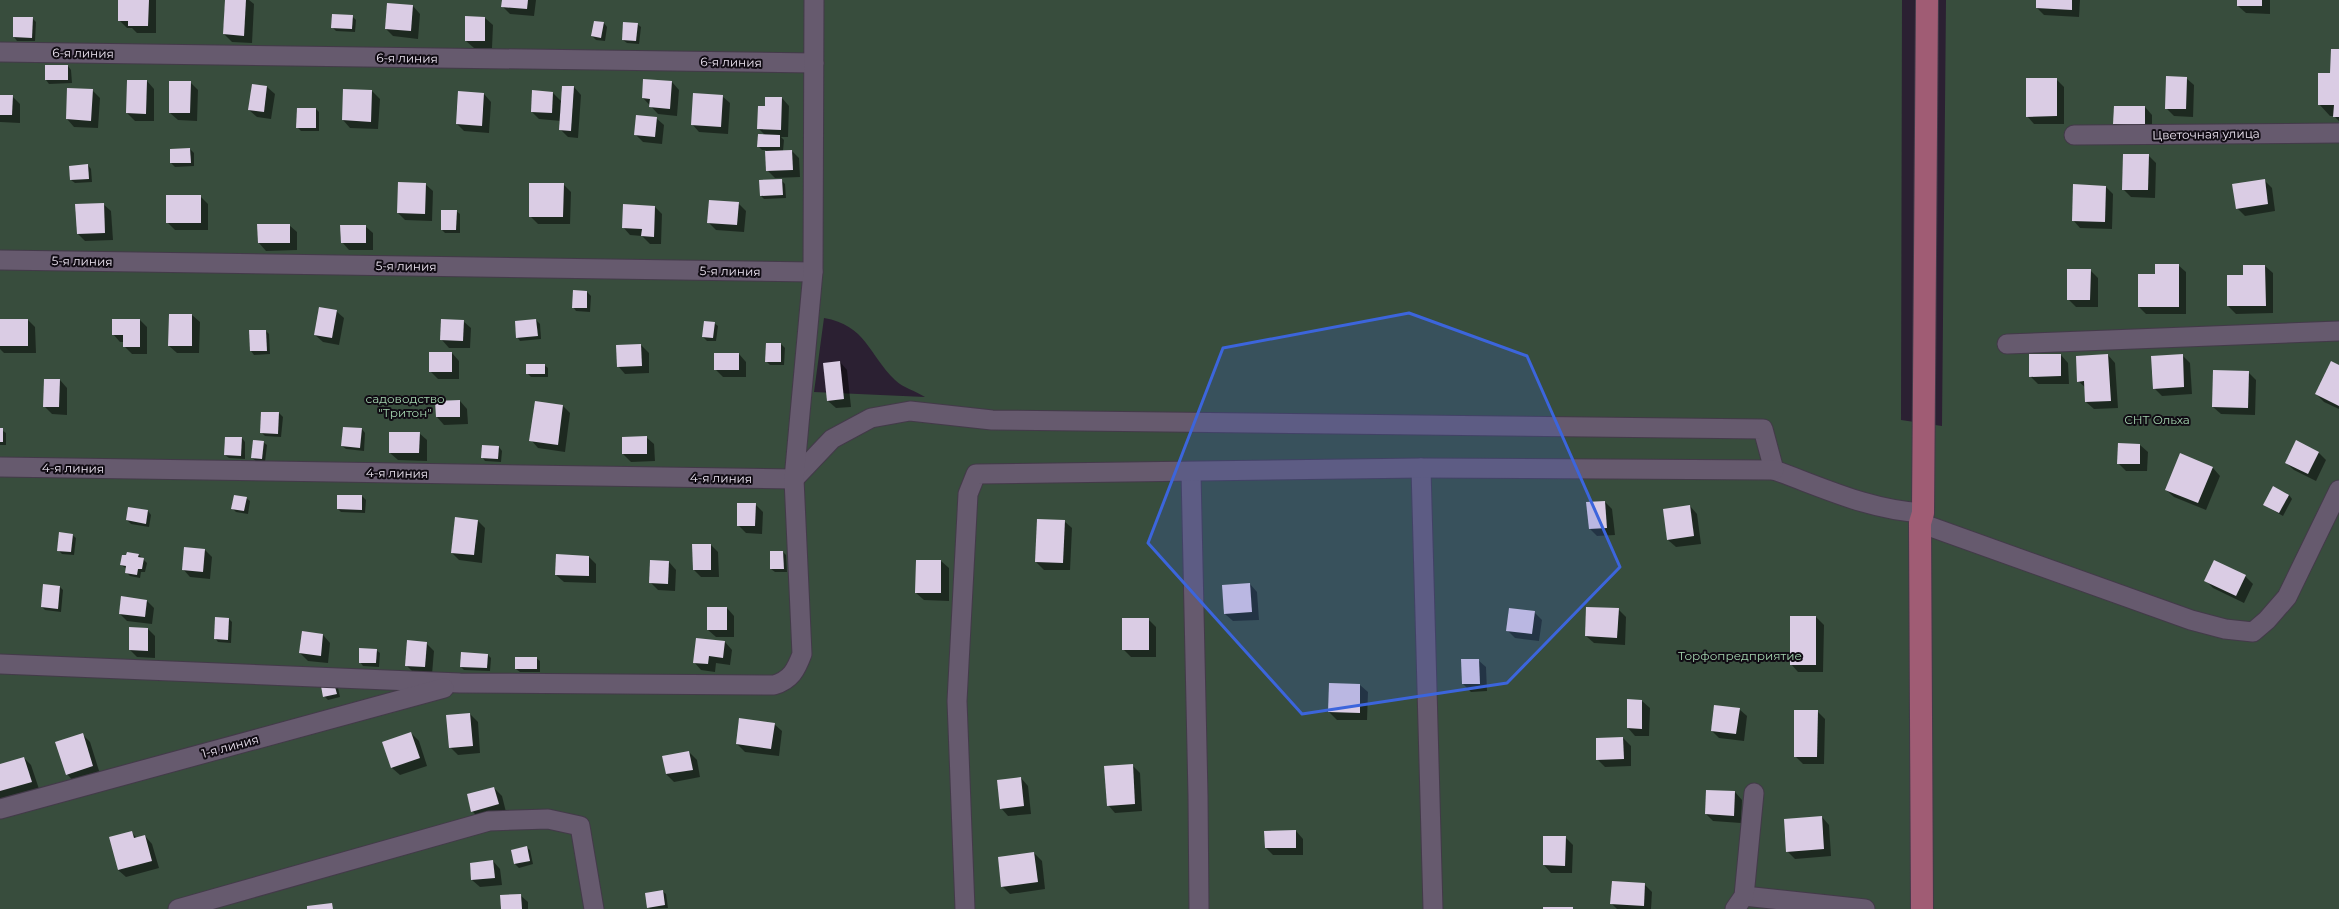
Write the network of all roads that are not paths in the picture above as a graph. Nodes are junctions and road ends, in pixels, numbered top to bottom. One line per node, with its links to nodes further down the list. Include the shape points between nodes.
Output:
1 (814, 0): 4 (street)
2 (1927, 0): 17 (main road)
3 (0, 52): 4 (street, 6-я линия)
4 (814, 64): 8 (street)
5 (2339, 133): 6 (street, Цветочная улица)
6 (2074, 135)
7 (0, 260): 8 (street, 5-я линия)
8 (813, 272): 15 (street)
9 (2339, 331): 10 (street)
10 (2007, 344)
11 (0, 467): 15 (street, 4-я линия)
12 (1421, 468): 13 (street); 14 (street); 27 (street)
13 (1774, 470): 15 (street, via 1763,429 992,420 910,410 871,418 832,439); 17 (street, via 1857,501)
14 (1191, 472): 25 (street, via 976,474 968,494 957,701); 26 (street)
15 (794, 479): 19 (street, via 802,654 792,676 783,682 774,685)
16 (2339, 490): 17 (street, via 2287,597 2268,620 2253,632 2225,629 2191,620)
17 (1921, 518): 29 (main road)
18 (0, 664): 19 (street)
19 (460, 683): 21 (street, 1-я линия)
20 (1754, 793): 22 (street)
21 (0, 809)
22 (1740, 902): 28 (street)
23 (178, 909): 24 (street, via 489,821 548,819 580,826)
24 (594, 909)
25 (965, 909)
26 (1199, 909)
27 (1433, 909)
28 (1865, 909)
29 (1922, 909)

